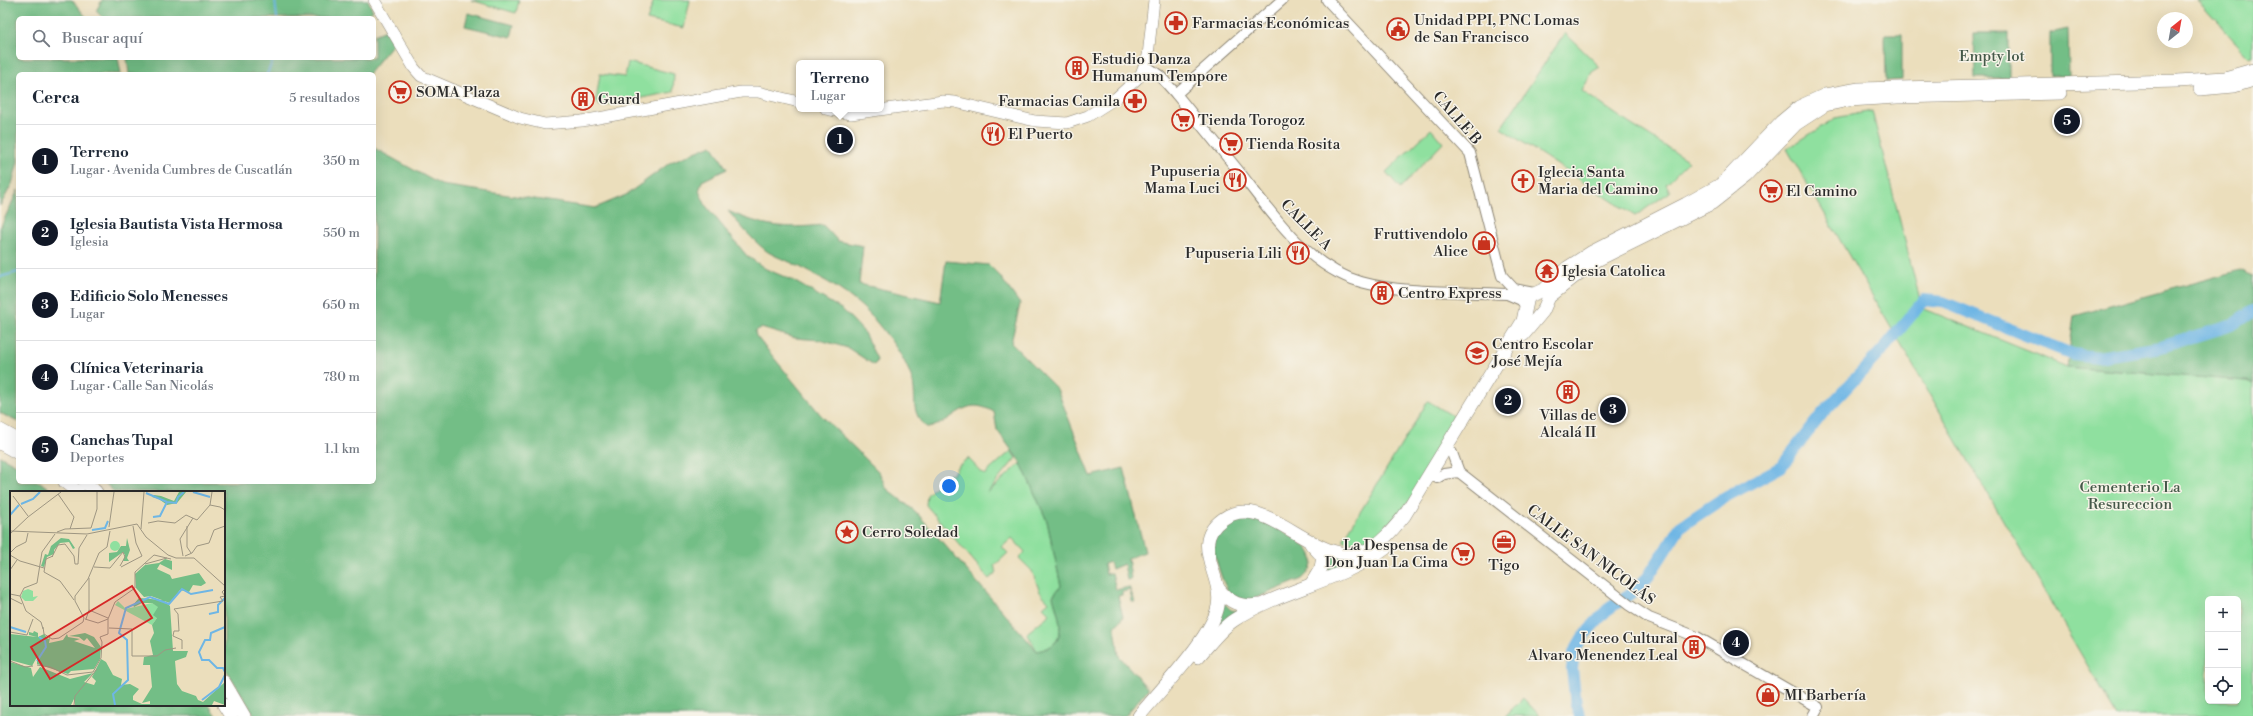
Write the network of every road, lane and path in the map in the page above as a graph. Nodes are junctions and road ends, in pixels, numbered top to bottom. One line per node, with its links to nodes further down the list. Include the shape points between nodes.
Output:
1 (374, 0): 9 (main road, via 421,76 526,121 545,124 582,121 741,92 758,92)
2 (1154, 0): 5 (main road)
3 (1282, 0): 8 (street)
4 (1327, 0): 13 (street, CALLE B, via 1470,153)
5 (1146, 66): 8 (street, CALLE A, via 1160,76); 10 (main road, via 1140,76 1116,98 1088,116 1067,123 1035,122 943,101)
6 (2253, 70): 15 (highway, via 2225,78 2178,81 1859,89 1826,95 1799,107 1781,122 1722,184 1592,252 1567,268 1545,289)
7 (2253, 80): 16 (highway, via 2218,88 1897,97 1849,100 1825,105 1792,127 1745,177 1727,192 1702,209 1597,260 1549,297)
8 (1176, 94): 14 (street, CALLE A, via 1275,217 1301,245 1324,264 1345,276 1372,285)
9 (796, 101)
10 (884, 109)
11 (841, 112): 12 (main road)
12 (865, 112)
13 (1502, 276): 14 (street, via 1502,284); 15 (street, via 1514,289)
14 (1495, 293): 17 (street, CALLE A, via 1514,296 1521,300)
15 (1534, 293): 16 (highway, via 1541,295); 17 (highway, via 1528,297)
16 (1547, 304): 18 (highway)
17 (1526, 308): 18 (highway, via 1530,314); 30 (highway, via 1524,321 1411,505 1387,535 1369,549 1349,554 1332,551)
18 (1539, 315): 23 (highway, via 1530,325)
19 (0, 430): 20 (highway)
20 (16, 439)
21 (0, 443): 22 (highway)
22 (16, 452)
23 (1452, 453): 24 (street); 25 (highway)
24 (1459, 472): 25 (street, via 1444,474); 42 (street, CALLE SAN NICOLÁS, via 1629,605 1649,618 1697,637 1818,707)
25 (1437, 478): 31 (highway, via 1404,528 1385,548 1360,564)
26 (68, 484): 28 (highway)
27 (87, 484): 29 (highway)
28 (77, 491)
29 (95, 491)
30 (1305, 538): 31 (highway, via 1323,557 1321,568); 32 (highway, via 1254,512 1243,511 1229,515 1213,528 1207,544 1207,553)
31 (1312, 583): 33 (highway)
32 (1218, 588): 33 (highway, via 1226,598 1238,604 1250,606); 35 (highway, via 1218,604 1208,630)
33 (1263, 603): 36 (highway, via 1224,628)
34 (225, 684): 39 (highway)
35 (1162, 688): 36 (highway, via 1158,699); 40 (highway)
36 (1160, 704): 41 (highway)
37 (225, 706): 38 (highway)
38 (231, 716)
39 (244, 716)
40 (1139, 716)
41 (1150, 716)
42 (1813, 716)

